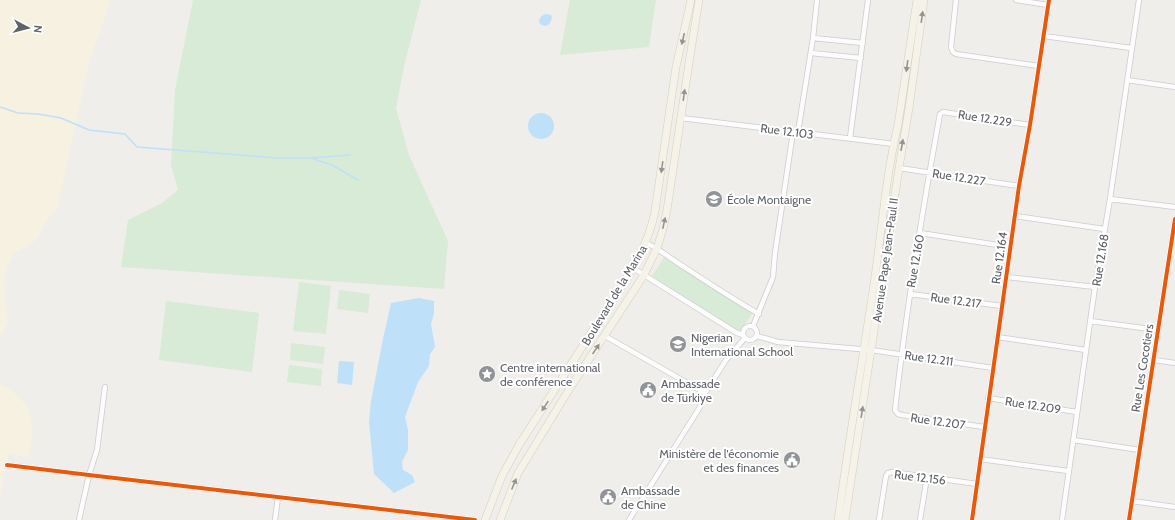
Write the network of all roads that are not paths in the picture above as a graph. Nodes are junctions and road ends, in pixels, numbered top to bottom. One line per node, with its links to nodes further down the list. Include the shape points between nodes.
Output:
1 (691, 0): 36 (main road, Boulevard de la Marina, one-way to 36, via 676,67 654,218)
2 (699, 0): 21 (main road, Boulevard de la Marina, one-way to 2)
3 (818, 0): 12 (street)
4 (868, 0): 13 (street)
5 (917, 0): 26 (main road, Avenue Pape Jean-Paul II, one-way to 26)
6 (924, 0): 27 (main road, Avenue Pape Jean-Paul II, one-way to 6)
7 (956, 0): 17 (street, via 951,47 953,52)
8 (1016, 0): 10 (street)
9 (1139, 0): 14 (street, Rue 12.168)
10 (1048, 2): 11 (street, Rue 12.164)
11 (1044, 36): 14 (street); 17 (street, Rue 12.164)
12 (813, 38): 13 (street); 15 (street)
13 (863, 43): 16 (street)
14 (1131, 48): 18 (street, Rue 12.168)
15 (810, 53): 16 (street); 24 (street)
16 (861, 58): 25 (street)
17 (1039, 66): 22 (street, Rue 12.164)
18 (1127, 80): 19 (street); 30 (street, Rue 12.168)
19 (1175, 86)
20 (940, 114): 22 (street, Rue 12.229, via 943,112); 28 (street, Rue 12.160)
21 (681, 118): 23 (street, Rue 12.103); 38 (main road, Boulevard de la Marina, one-way to 21, via 667,210)
22 (1030, 125): 29 (street, Rue 12.164)
23 (793, 132): 24 (street, Rue 12.103); 45 (street, via 773,277)
24 (798, 132): 25 (street, Rue 12.103)
25 (850, 138): 26 (street, Rue 12.103)
26 (894, 144): 53 (main road, Avenue Pape Jean-Paul II)
27 (899, 168): 28 (street, Rue 12.227); 53 (main road, Avenue Pape Jean-Paul II)
28 (929, 173): 29 (street, Rue 12.227); 35 (street, Rue 12.160)
29 (1019, 186): 32 (street, Rue 12.164)
30 (1110, 199): 31 (street); 34 (street, Rue 12.168)
31 (1175, 207)
32 (1016, 216): 34 (street); 37 (street, Rue 12.164)
33 (1175, 219): 48 (street, Rue Les Cocotiers)
34 (1104, 229): 42 (street, Rue 12.168)
35 (920, 233): 37 (street); 43 (street, Rue 12.160)
36 (646, 243): 38 (street); 39 (main road, Boulevard de la Marina)
37 (1011, 247): 41 (street, Rue 12.164)
38 (656, 248): 40 (main road, Boulevard de la Marina); 45 (street)
39 (633, 268): 40 (street); 79 (main road, Boulevard de la Marina, one-way to 79, via 519,445 502,476)
40 (644, 275): 49 (main road, Boulevard de la Marina); 51 (street)
41 (1007, 277): 42 (street); 44 (street, Rue 12.164)
42 (1095, 287): 46 (street, Rue 12.168)
43 (910, 294): 44 (street, Rue 12.217); 55 (street, Rue 12.160)
44 (1002, 306): 52 (street, Rue 12.164)
45 (759, 314): 47 (street)
46 (1090, 321): 48 (street); 54 (street, Rue 12.168)
47 (754, 326): 50 (street); 51 (street, via 746,328)
48 (1158, 330): 56 (street, Rue Les Cocotiers)
49 (605, 336): 60 (street); 80 (main road, Boulevard de la Marina, one-way to 49, via 518,473)
50 (757, 336): 51 (street, via 753,340); 53 (street, Rue 12.211, via 785,343)
51 (744, 337): 60 (street, via 726,360)
52 (997, 337): 54 (street); 58 (street, Rue 12.164)
53 (868, 349): 55 (street, Rue 12.211); 82 (main road, Avenue Pape Jean-Paul II); 83 (main road, Avenue Pape Jean-Paul II, one-way to 53)
54 (1086, 350): 63 (street, Rue 12.168)
55 (902, 354): 58 (street, Rue 12.211); 62 (street, Rue 12.160)
56 (1154, 360): 57 (street); 66 (street, Rue Les Cocotiers)
57 (1175, 363)
58 (993, 368): 61 (street, Rue 12.164)
59 (105, 387): 70 (street, via 97,450)
60 (706, 394): 81 (street)
61 (988, 398): 63 (street, Rue 12.209); 64 (street, Rue 12.164)
62 (895, 410): 64 (street, Rue 12.207, via 902,415)
63 (1077, 412): 65 (street, Rue 12.168)
64 (984, 427): 67 (street, Rue 12.164)
65 (1073, 440): 66 (street); 69 (street, Rue 12.168)
66 (1140, 450): 74 (street, Rue Les Cocotiers)
67 (980, 459): 69 (street); 72 (street, Rue 12.164)
68 (7, 465): 70 (street)
69 (1068, 471): 87 (street, Rue 12.168)
70 (89, 475): 73 (street); 76 (street)
71 (927, 478): 72 (street, Rue 12.156); 84 (street, Rue 12.156, via 888,473); 85 (street)
72 (977, 484): 86 (street, Rue 12.164)
73 (278, 497): 77 (street); 78 (street)
74 (1132, 501): 75 (street); 88 (street, Rue Les Cocotiers)
75 (1175, 507)
76 (79, 520)
77 (275, 520)
78 (475, 520)
79 (485, 520)
80 (500, 520)
81 (629, 520)
82 (838, 520)
83 (845, 520)
84 (879, 520)
85 (920, 520)
86 (972, 520)
87 (1062, 520)
88 (1129, 520)

